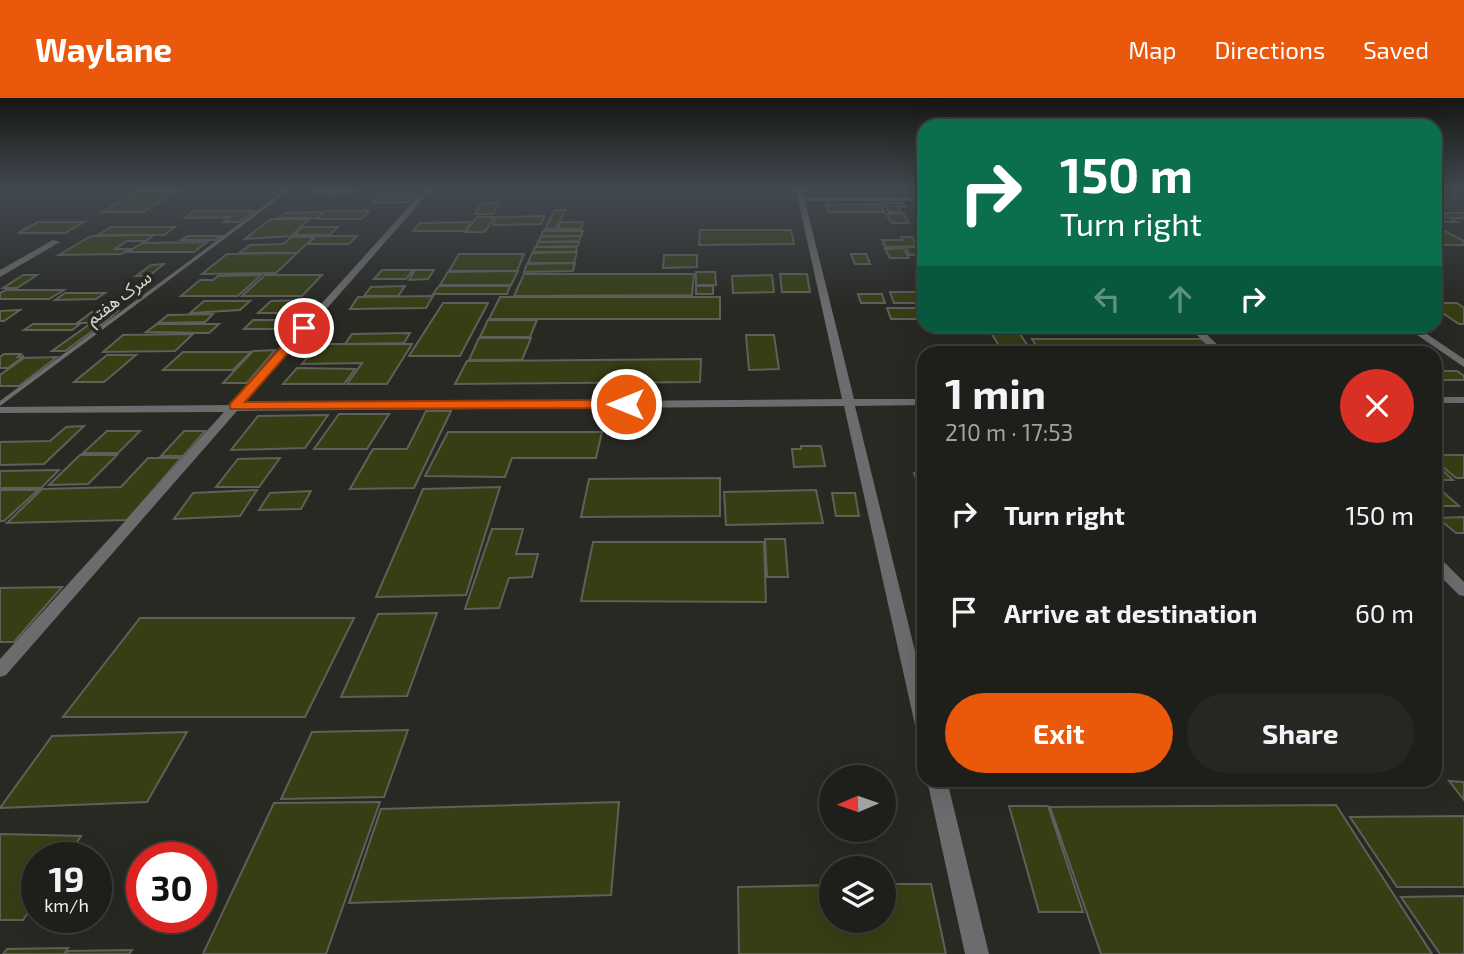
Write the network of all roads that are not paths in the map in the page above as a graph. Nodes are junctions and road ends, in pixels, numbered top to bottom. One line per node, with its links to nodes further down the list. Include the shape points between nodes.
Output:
1 (234, 230): 16 (lane, سرک هفتم)
2 (392, 230): 17 (street)
3 (808, 230): 14 (street)
4 (56, 242): 5 (street)
5 (0, 274)
6 (1200, 333): 8 (street)
7 (1419, 333): 9 (street)
8 (1214, 346)
9 (1439, 346)
10 (1442, 348): 11 (street)
11 (1464, 363)
12 (1442, 400): 13 (street)
13 (1464, 400)
14 (850, 402): 15 (street); 17 (street); 22 (street)
15 (917, 402)
16 (0, 404)
17 (234, 406): 18 (street); 21 (street)
18 (0, 410)
19 (1442, 569): 20 (street)
20 (1464, 591)
21 (0, 670)
22 (917, 694)
23 (939, 787): 24 (street)
24 (976, 954)

